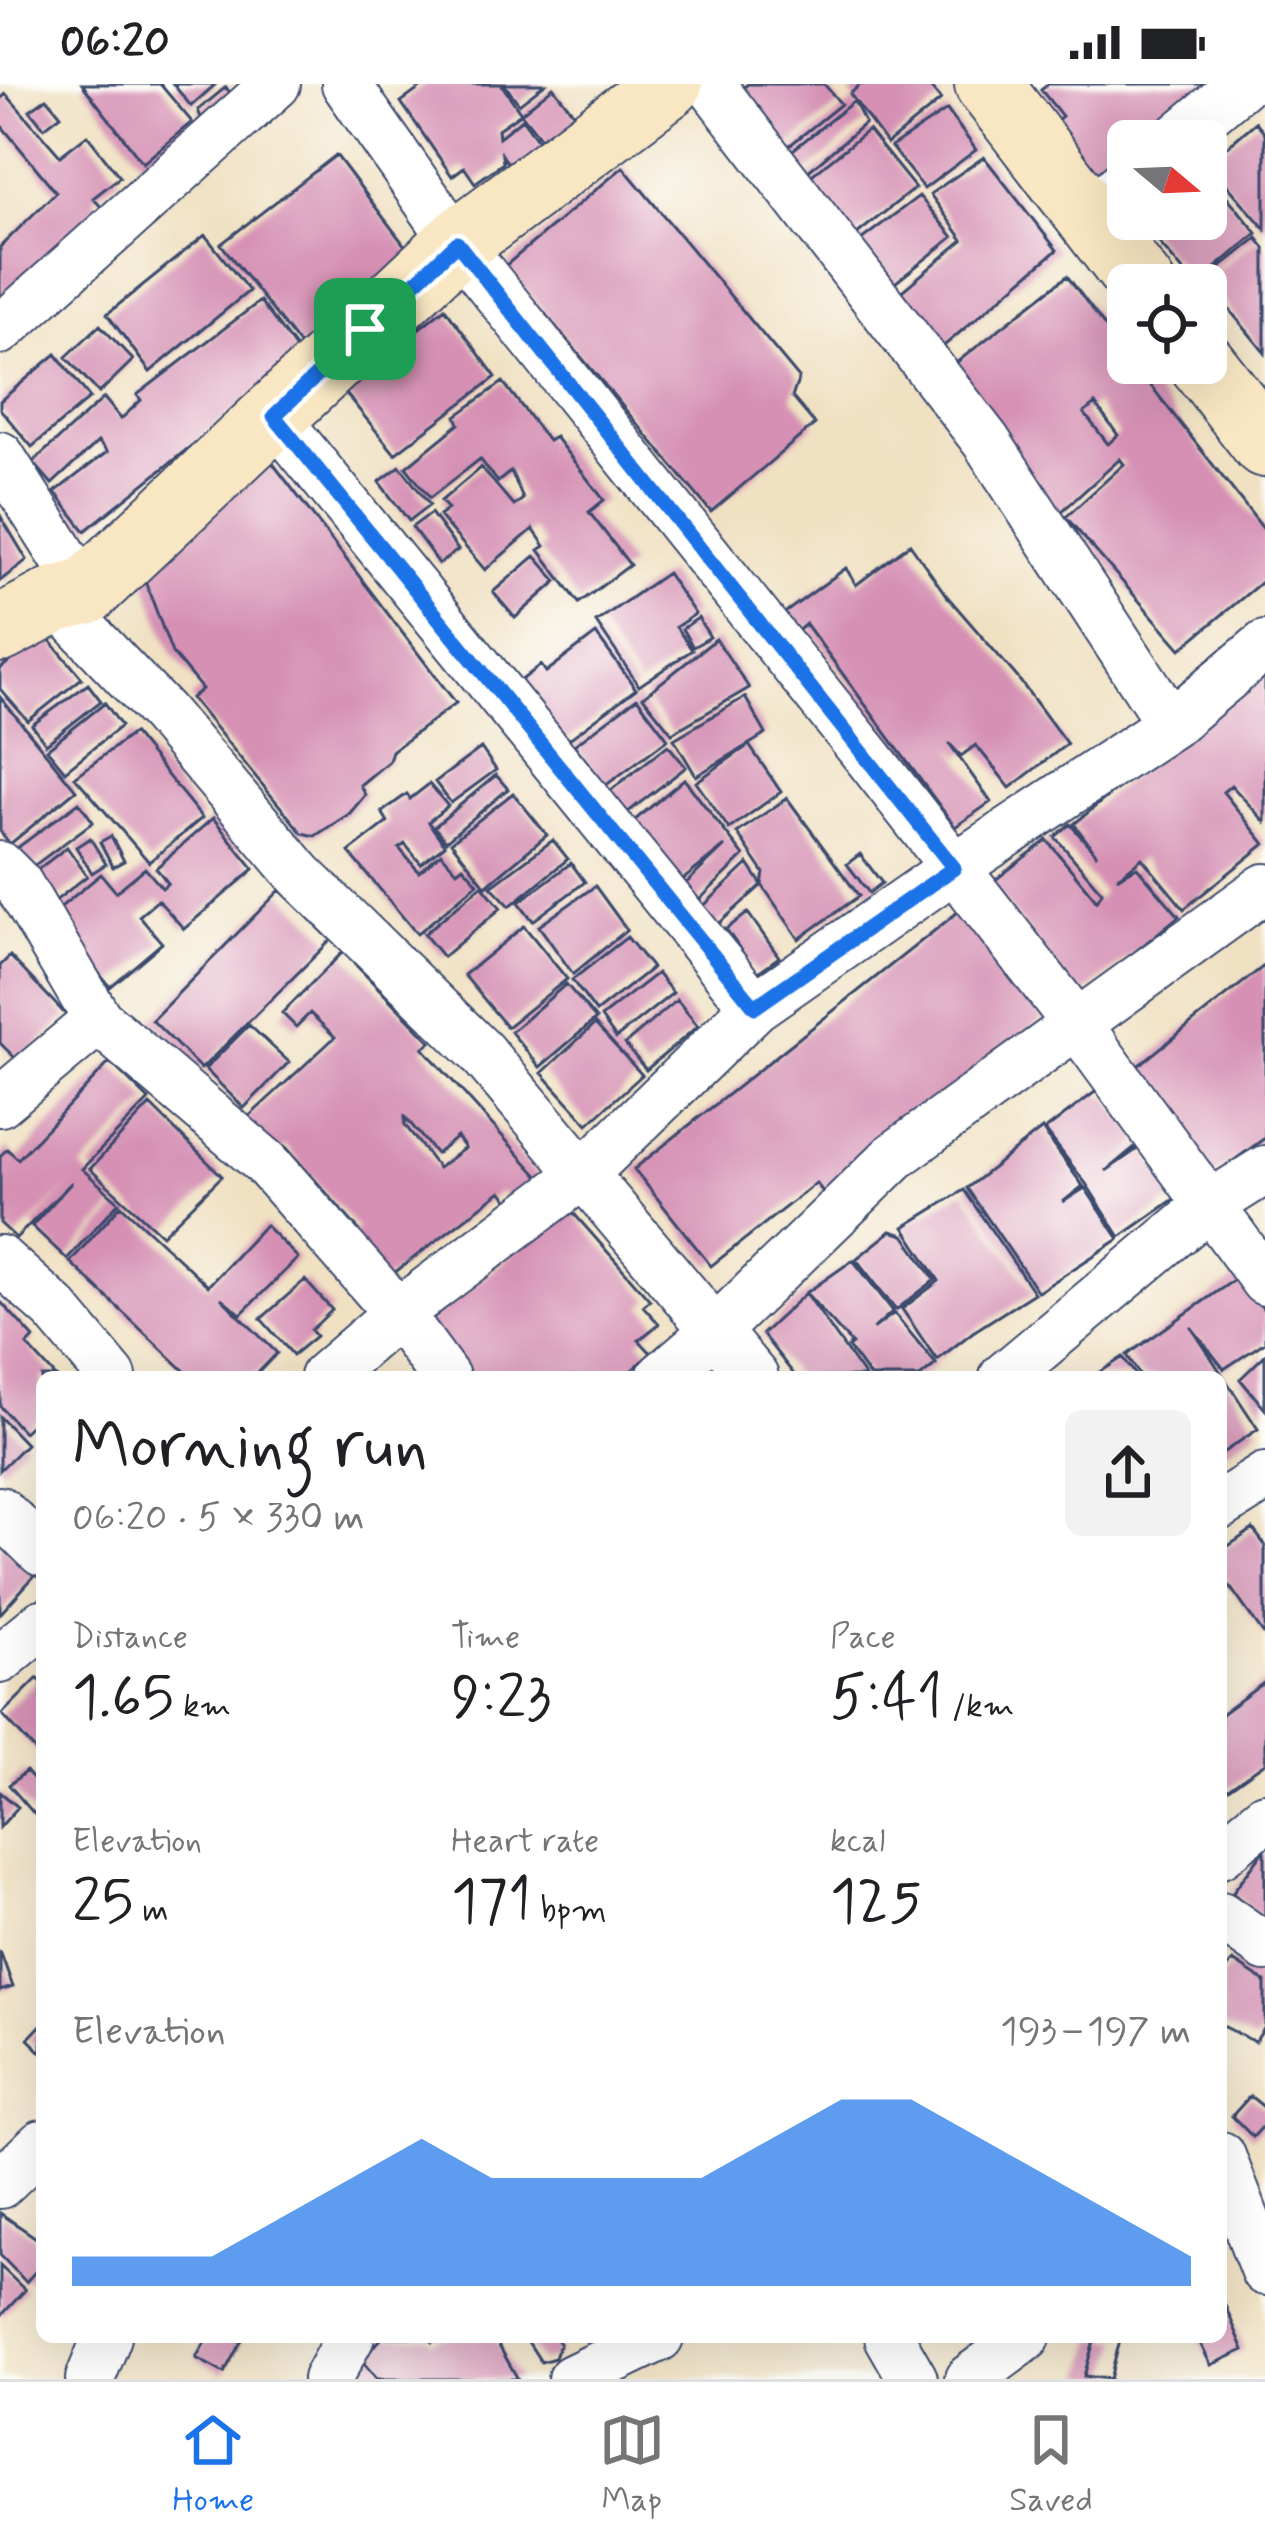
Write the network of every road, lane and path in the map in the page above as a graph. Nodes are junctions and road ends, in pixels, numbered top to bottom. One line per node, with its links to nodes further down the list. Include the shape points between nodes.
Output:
1 (276, 84): 10 (street)
2 (346, 84): 9 (street)
3 (669, 84): 9 (street)
4 (710, 84): 17 (street, via 986,441)
5 (988, 84): 8 (street)
6 (1242, 84): 7 (street)
7 (1199, 120)
8 (1107, 197)
9 (457, 243): 12 (street); 19 (street)
10 (0, 330)
11 (1218, 384): 13 (street)
12 (274, 416): 15 (street); 21 (street)
13 (1265, 444)
14 (0, 456): 15 (street)
15 (47, 607): 26 (street, via 162,712 300,875 481,1052)
16 (1265, 645): 17 (street)
17 (1172, 724): 19 (street)
18 (0, 866): 22 (street)
19 (954, 868): 21 (street); 23 (street)
20 (1265, 888): 23 (street)
21 (755, 1007): 26 (street)
22 (98, 1020): 24 (street); 30 (street, via 266,1163)
23 (1077, 1024): 27 (street); 31 (street, via 896,1155)
24 (0, 1102)
25 (1265, 1170): 27 (street)
26 (582, 1175): 30 (street); 31 (street)
27 (1208, 1206): 29 (street); 37 (street)
28 (0, 1260): 32 (street)
29 (1265, 1281)
30 (398, 1313): 33 (street); 34 (street)
31 (716, 1330): 35 (street); 36 (street)
32 (107, 1371)
33 (331, 1371)
34 (441, 1371)
35 (669, 1371)
36 (749, 1371)
37 (1011, 1371)
38 (1265, 1477): 39 (street)
39 (1227, 1501)
40 (0, 1511): 41 (street)
41 (36, 1546)
42 (36, 1629): 43 (street)
43 (0, 1659)
44 (1265, 1816): 45 (street)
45 (1227, 1847)
46 (1227, 1920): 47 (street)
47 (1265, 1946)
48 (36, 2150): 49 (street)
49 (0, 2184)
50 (1227, 2186): 51 (street)
51 (1265, 2271)
52 (105, 2343): 57 (street)
53 (347, 2343): 58 (street)
54 (647, 2343): 59 (street)
55 (893, 2343): 60 (street)
56 (1019, 2343): 61 (street)
57 (90, 2379)
58 (326, 2379)
59 (572, 2379)
60 (913, 2379)
61 (969, 2379)

